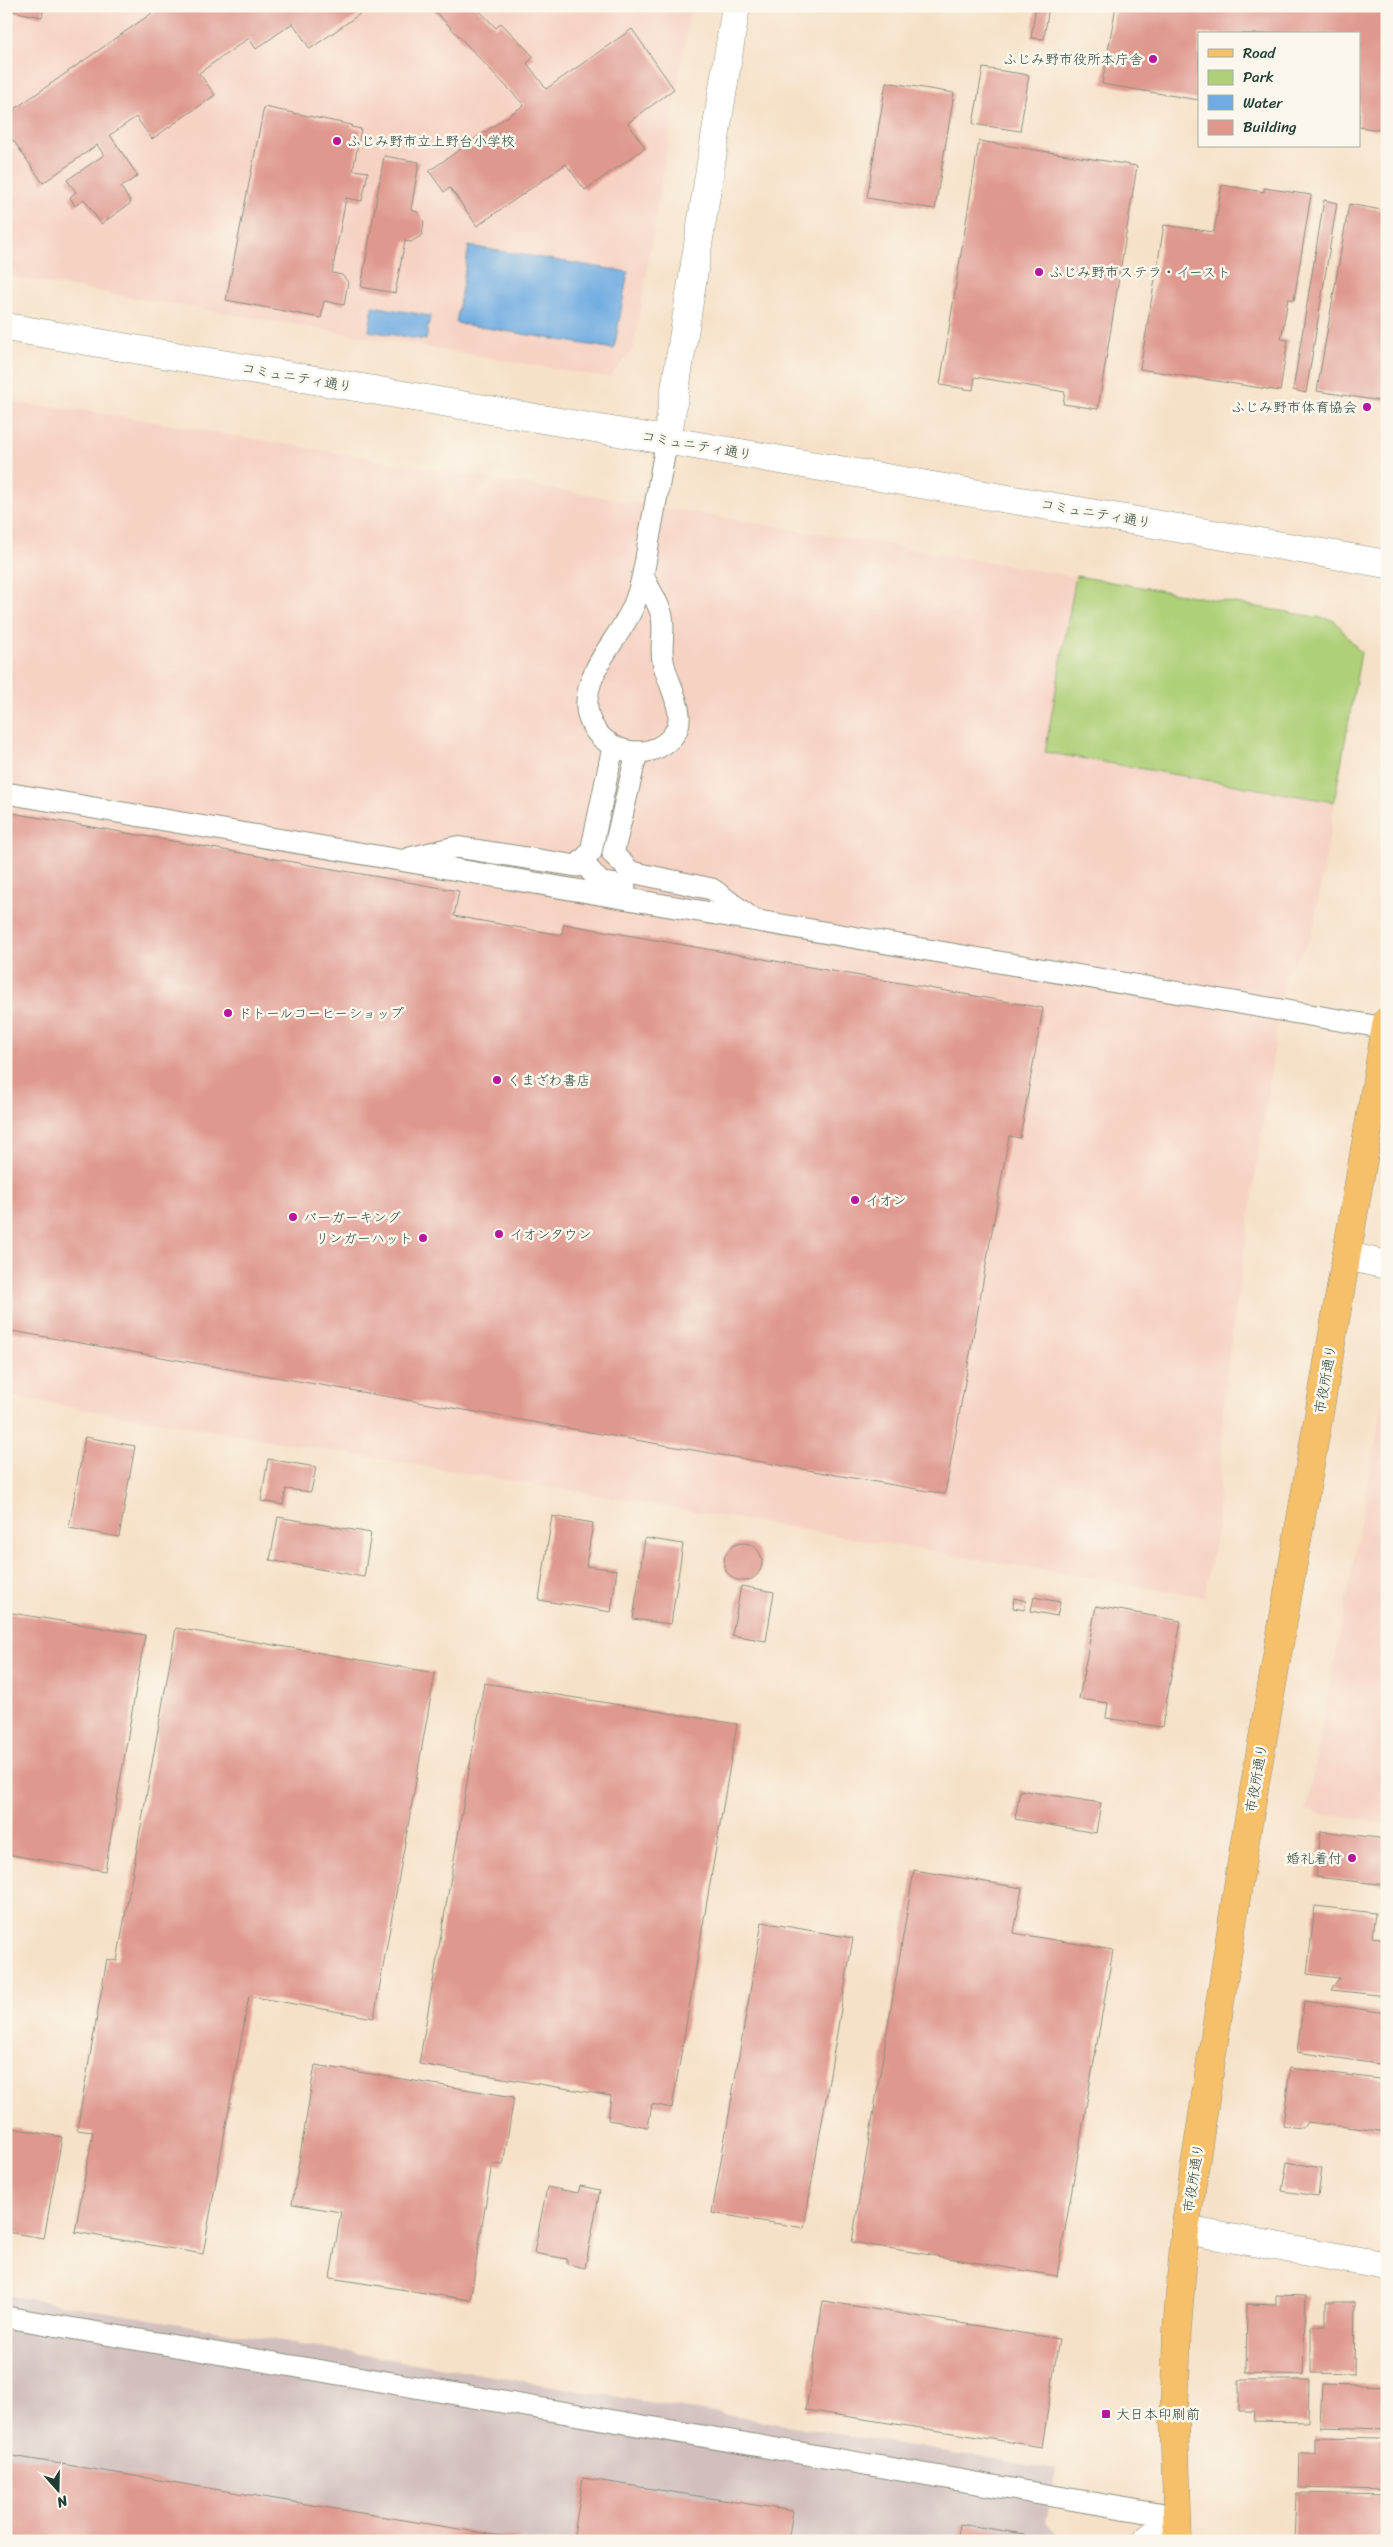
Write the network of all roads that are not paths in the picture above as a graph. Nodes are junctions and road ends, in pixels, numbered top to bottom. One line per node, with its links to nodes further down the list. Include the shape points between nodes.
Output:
1 (736, 6): 3 (street)
2 (6, 327): 3 (street, コミュニティ通り)
3 (667, 440): 4 (street, コミュニティ通り); 5 (lane)
4 (1387, 564)
5 (643, 575): 6 (lane, via 633,606 589,682 586,703 592,727); 7 (lane, via 662,616 663,662 679,705 677,729 668,742 655,750)
6 (613, 748): 7 (lane); 10 (lane, via 591,852)
7 (637, 752): 12 (lane, via 613,854 631,872 712,889)
8 (6, 793): 9 (lane)
9 (400, 860): 10 (lane, via 456,847 577,866); 11 (lane)
10 (582, 861): 11 (lane, via 601,883 660,891)
11 (710, 913): 12 (lane)
12 (755, 921): 13 (lane)
13 (1386, 1025): 14 (main road, 市役所通り)
14 (1347, 1256): 15 (street); 16 (main road, 市役所通り, via 1244,1847)
15 (1387, 1265)
16 (1185, 2230): 17 (street); 19 (main road, 市役所通り, via 1174,2418)
17 (1387, 2266)
18 (6, 2317): 19 (lane)
19 (1177, 2529): 20 (street)
20 (1146, 2541)

